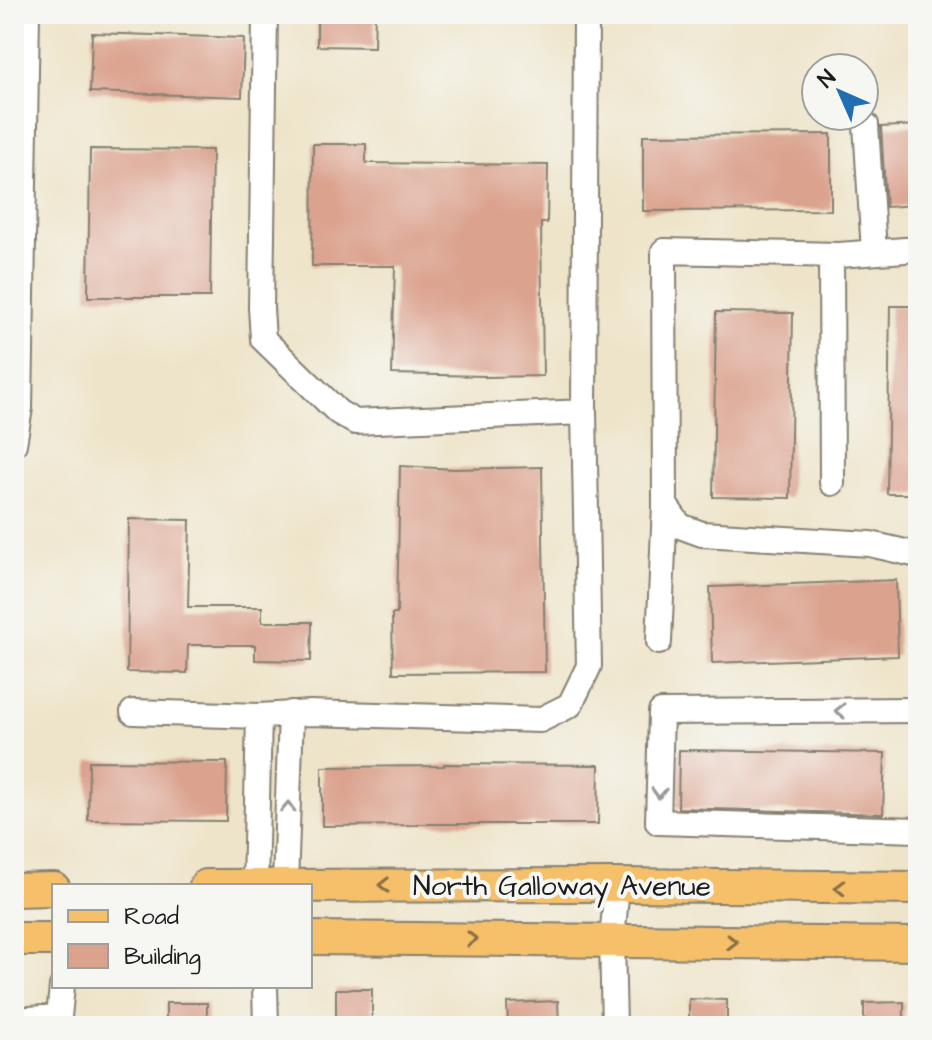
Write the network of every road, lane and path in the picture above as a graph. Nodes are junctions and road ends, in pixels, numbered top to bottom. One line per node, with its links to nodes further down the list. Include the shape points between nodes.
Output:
1 (27, 14): 5 (street)
2 (265, 14): 9 (street, via 263,339 355,422)
3 (586, 14): 9 (street)
4 (866, 132): 7 (street)
5 (19, 149): 10 (street, via 20,408)
6 (918, 249): 7 (street)
7 (874, 252): 8 (street)
8 (831, 255): 11 (street); 12 (street, via 664,251)
9 (584, 412): 17 (street, via 589,666 570,705 540,720)
10 (14, 444)
11 (832, 483)
12 (665, 505): 13 (street, via 680,526 702,534 870,544); 14 (street)
13 (918, 555)
14 (659, 642)
15 (918, 710): 19 (street, one-way to 19, via 661,712 658,822)
16 (133, 712): 18 (street)
17 (291, 713): 18 (street); 20 (street, one-way to 17)
18 (259, 716): 21 (street)
19 (918, 830)
20 (270, 884)
21 (270, 884)
22 (312, 885): 23 (main road, North Galloway Avenue, one-way to 22)
23 (617, 885): 24 (main road, North Galloway Avenue, one-way to 23); 30 (street)
24 (918, 888)
25 (52, 889): 26 (main road)
26 (14, 890)
27 (312, 938): 30 (main road, North Galloway Avenue, one-way to 30)
28 (14, 939): 29 (main road)
29 (52, 939)
30 (612, 940): 31 (main road, North Galloway Avenue, one-way to 31); 36 (street)
31 (918, 944)
32 (62, 988): 34 (street, via 59,1017)
33 (265, 988): 35 (street)
34 (14, 1020)
35 (266, 1026)
36 (614, 1026)

